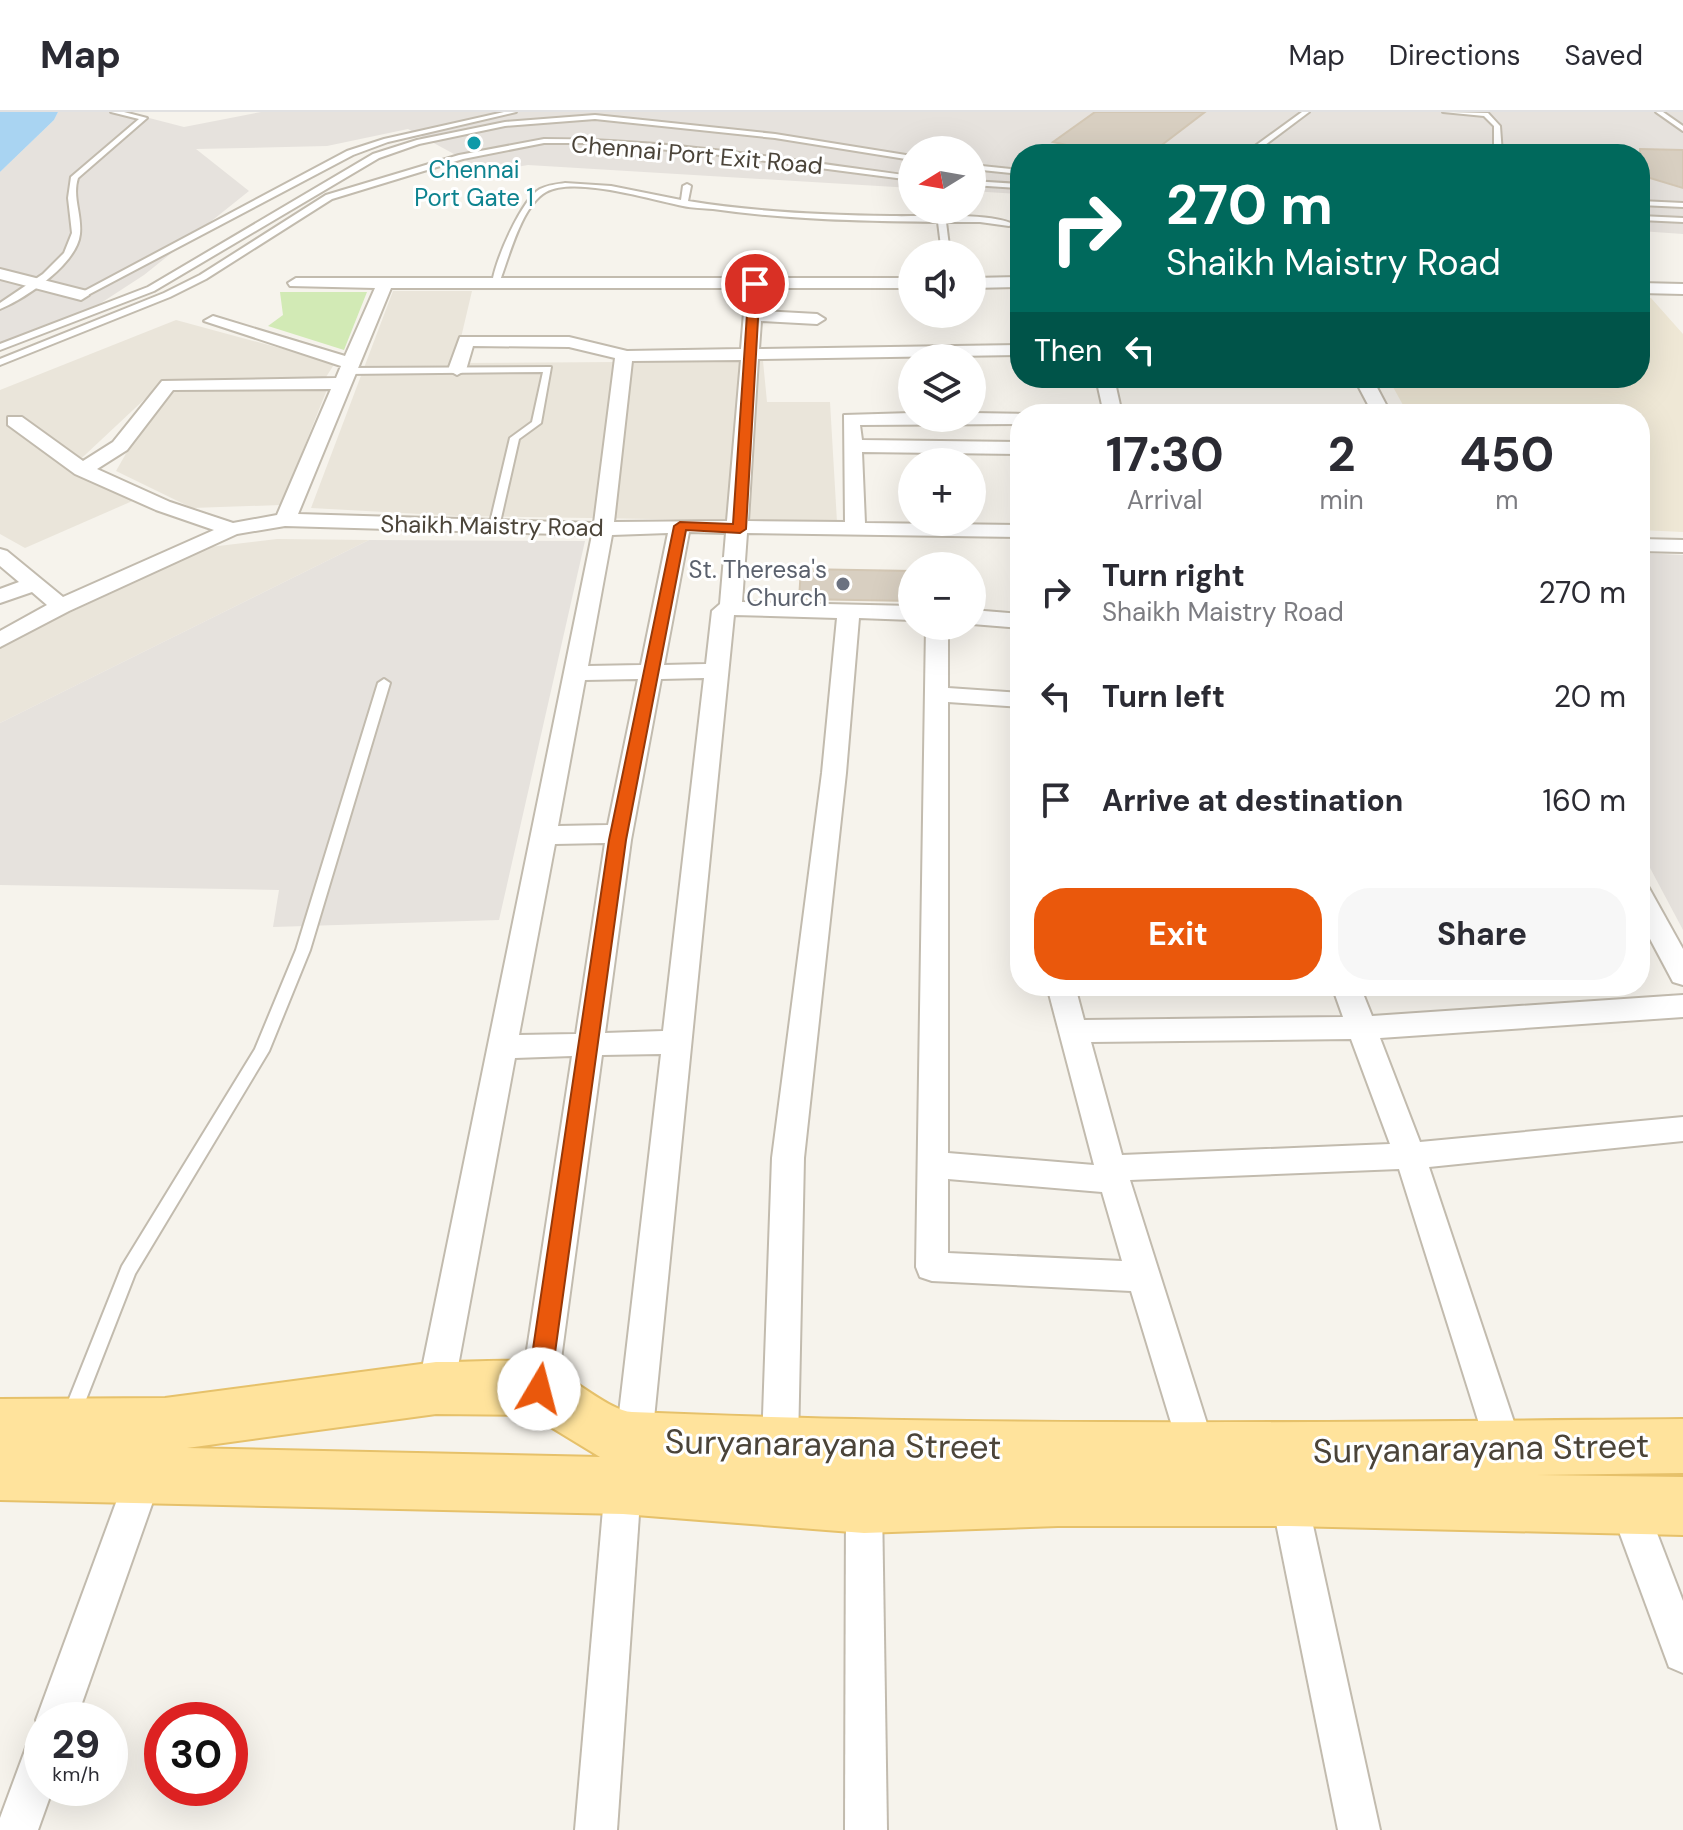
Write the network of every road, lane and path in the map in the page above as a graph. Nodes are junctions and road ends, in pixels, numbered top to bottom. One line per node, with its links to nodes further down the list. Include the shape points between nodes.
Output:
1 (114, 112): 34 (lane, via 144,118 75,177 71,200 76,235 69,253)
2 (513, 112): 38 (lane, via 350,153)
3 (608, 112): 9 (lane, via 765,129)
4 (1306, 112): 10 (lane)
5 (1446, 112): 11 (lane, via 1486,114 1497,126)
6 (1659, 112): 8 (lane)
7 (564, 115): 9 (lane); 43 (lane, via 417,142 376,156 151,289)
8 (1683, 129)
9 (801, 140): 12 (lane)
10 (1262, 144)
11 (1498, 144)
12 (898, 156)
13 (986, 168): 14 (lane)
14 (1010, 171)
15 (898, 176): 47 (lane, Chennai Port Exit Road, via 704,151 544,141 462,157 329,197 167,295)
16 (986, 184): 17 (lane)
17 (1010, 185)
18 (687, 186): 20 (lane)
19 (1650, 203): 21 (lane)
20 (684, 204): 22 (lane, via 754,214); 31 (lane, via 578,186 542,191 524,212)
21 (1683, 205)
22 (898, 218)
23 (1650, 218): 24 (lane)
24 (1683, 220)
25 (986, 222): 26 (lane)
26 (1009, 224)
27 (0, 274): 34 (street)
28 (1010, 282): 33 (street)
29 (296, 283): 30 (street)
30 (385, 283): 31 (street); 49 (street)
31 (495, 283): 35 (street)
32 (898, 283): 35 (street)
33 (986, 283)
34 (38, 284): 38 (street); 39 (lane)
35 (755, 284): 40 (street)
36 (1650, 288): 37 (street)
37 (1683, 289)
38 (81, 295)
39 (0, 306)
40 (752, 316): 41 (street); 45 (street)
41 (817, 319)
42 (213, 321): 49 (street)
43 (0, 347)
44 (1010, 350): 45 (street)
45 (748, 354): 46 (street); 60 (street)
46 (624, 356): 48 (street, via 580,344 466,341); 59 (street)
47 (0, 362)
48 (457, 370): 49 (lane); 57 (lane, via 548,369 536,423 515,438)
49 (346, 372): 54 (street, via 168,385 120,446); 55 (street)
50 (1010, 418): 52 (street, via 850,410)
51 (15, 421): 54 (street)
52 (855, 446): 53 (street); 61 (street)
53 (1010, 448)
54 (82, 470): 58 (street)
55 (285, 520): 57 (street, Shaikh Maistry Road); 58 (street, Shaikh Maistry Road)
56 (680, 526): 59 (street, Shaikh Maistry Road); 60 (street, Shaikh Maistry Road); 77 (street)
57 (494, 527): 59 (street, Shaikh Maistry Road)
58 (232, 529): 68 (street, Shaikh Maistry Road)
59 (603, 529): 78 (street)
60 (740, 529): 61 (street, Shaikh Maistry Road); 69 (street)
61 (855, 530): 62 (street, Shaikh Maistry Road)
62 (1010, 531)
63 (1650, 545): 64 (street)
64 (1683, 546)
65 (0, 555): 66 (street)
66 (35, 584): 67 (street); 68 (street)
67 (0, 596)
68 (61, 606): 74 (street, Shaikh Maistry Road)
69 (731, 608): 70 (street); 76 (street, via 723,611)
70 (849, 612): 71 (street); 103 (street, via 788,1158)
71 (898, 613)
72 (986, 618): 73 (street)
73 (1010, 620)
74 (0, 640)
75 (937, 640): 80 (street)
76 (718, 671): 77 (street); 91 (street)
77 (651, 672): 78 (street); 82 (street)
78 (575, 673): 83 (street)
79 (384, 683): 101 (lane, via 303,950 262,1051 128,1271)
80 (937, 694): 81 (street); 96 (street)
81 (1010, 699)
82 (619, 834): 83 (street); 92 (street)
83 (544, 835): 93 (street)
84 (1650, 916): 85 (street)
85 (1683, 975)
86 (1064, 996): 90 (street)
87 (1350, 996): 89 (street)
88 (1683, 1006): 89 (street)
89 (1362, 1028): 90 (street); 95 (street)
90 (1073, 1031): 97 (street)
91 (676, 1042): 92 (street); 108 (street)
92 (588, 1045): 93 (street); 100 (street)
93 (503, 1047): 99 (street)
94 (1683, 1129): 95 (street)
95 (1410, 1156): 97 (street); 107 (street)
96 (933, 1165): 97 (street); 98 (street, via 932,1267)
97 (1112, 1174): 98 (street)
98 (1145, 1277): 106 (street)
99 (436, 1388): 100 (main road, Suryanarayana Street); 105 (main road, Suryanarayana Street)
100 (539, 1389): 108 (main road, Suryanarayana Street, via 619,1438)
101 (68, 1425): 102 (main road, Suryanarayana Street); 105 (main road, Suryanarayana Street)
102 (0, 1426)
103 (780, 1444): 106 (main road, Suryanarayana Street); 108 (main road, Suryanarayana Street)
104 (1683, 1446): 107 (main road, Suryanarayana Street)
105 (155, 1449): 108 (main road, Suryanarayana Street); 109 (main road, Suryanarayana Street); 114 (street)
106 (1197, 1449): 107 (main road, Suryanarayana Street)
107 (1505, 1449)
108 (628, 1462): 111 (main road, Suryanarayana Street); 117 (street)
109 (0, 1472)
110 (1289, 1498): 111 (main road, Suryanarayana Street); 112 (main road, Suryanarayana Street); 119 (street)
111 (864, 1504): 118 (street)
112 (1656, 1507): 113 (street)
113 (1683, 1653)
114 (63, 1702)
115 (26, 1806): 116 (street)
116 (17, 1830)
117 (596, 1830)
118 (866, 1830)
119 (1359, 1830)

